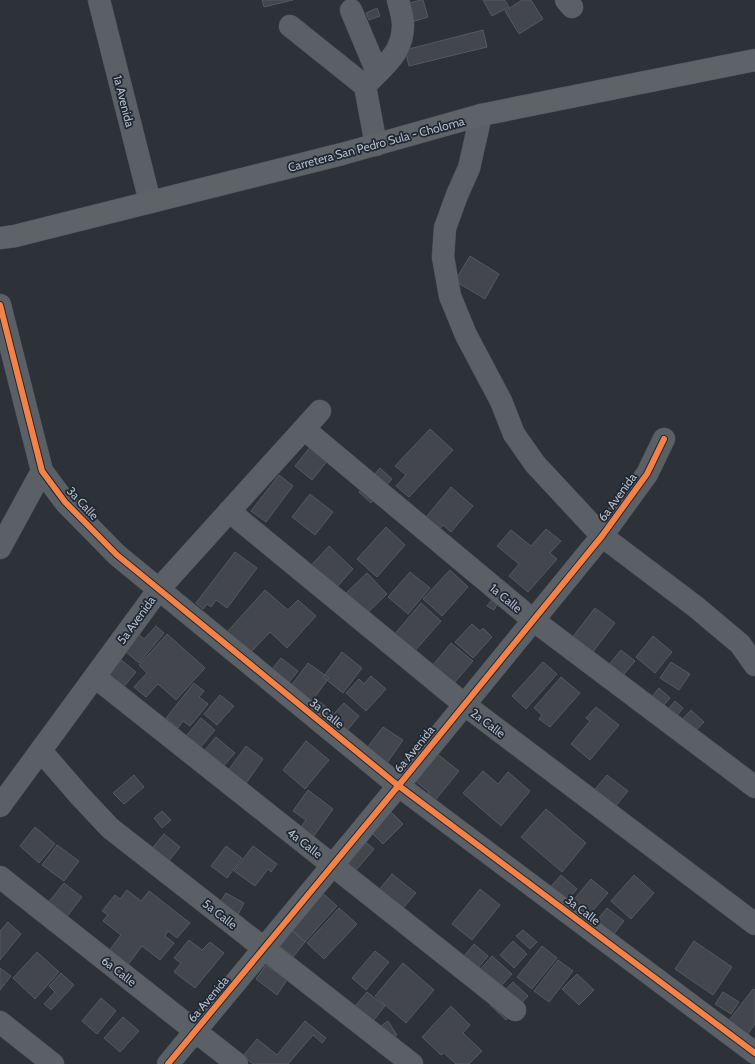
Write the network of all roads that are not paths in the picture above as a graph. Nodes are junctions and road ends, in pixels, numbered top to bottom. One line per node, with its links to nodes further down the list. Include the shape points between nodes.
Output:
1 (99, 0): 9 (street, 1a Avenida)
2 (398, 0): 6 (street, via 403,23 401,42 394,56)
3 (351, 10): 6 (street)
4 (290, 26): 6 (street)
5 (755, 60): 7 (main road, Carretera San Pedro Sula - Choloma)
6 (371, 79): 8 (street)
7 (481, 115): 8 (main road, Carretera San Pedro Sula - Choloma); 17 (street, via 469,168 445,228 443,257 450,296 514,434 535,464)
8 (376, 145): 9 (main road, Carretera San Pedro Sula - Choloma)
9 (150, 202): 10 (main road, Carretera San Pedro Sula - Choloma)
10 (0, 238)
11 (2, 319): 15 (street, 3a Calle)
12 (320, 411): 13 (street, 5a Avenida)
13 (304, 429): 16 (street, 5a Avenida); 20 (street, 1a Calle)
14 (664, 439): 17 (street, 6a Avenida, via 647,474)
15 (42, 472): 18 (street); 19 (street, 3a Calle, via 65,502 117,554)
16 (229, 511): 19 (street, 5a Avenida); 23 (street, 2a Calle)
17 (602, 536): 20 (street, 6a Avenida); 21 (street, via 735,639)
18 (0, 548)
19 (159, 589): 22 (street, 5a Avenida); 25 (street, 3a Calle)
20 (533, 620): 23 (street, 6a Avenida); 26 (street, 1a Calle)
21 (755, 666)
22 (95, 677): 24 (street, 5a Avenida); 28 (street, 4a Calle)
23 (465, 704): 25 (street, 6a Avenida); 30 (street, 2a Calle)
24 (41, 751): 27 (street, 5a Avenida); 31 (street, 5a Calle, via 110,828)
25 (399, 785): 28 (street, 6a Avenida); 35 (street, 3a Calle)
26 (755, 787)
27 (0, 806)
28 (333, 865): 31 (street, 6a Avenida); 32 (street, 4a Calle)
29 (0, 877): 34 (street, 6a Calle)
30 (755, 924)
31 (264, 948): 34 (street, 6a Avenida); 39 (street, 5a Calle)
32 (515, 1010)
33 (0, 1022): 36 (street)
34 (196, 1031): 37 (street, 6a Avenida); 38 (street, 6a Calle)
35 (755, 1053)
36 (53, 1064)
37 (168, 1064)
38 (237, 1064)
39 (412, 1064)

